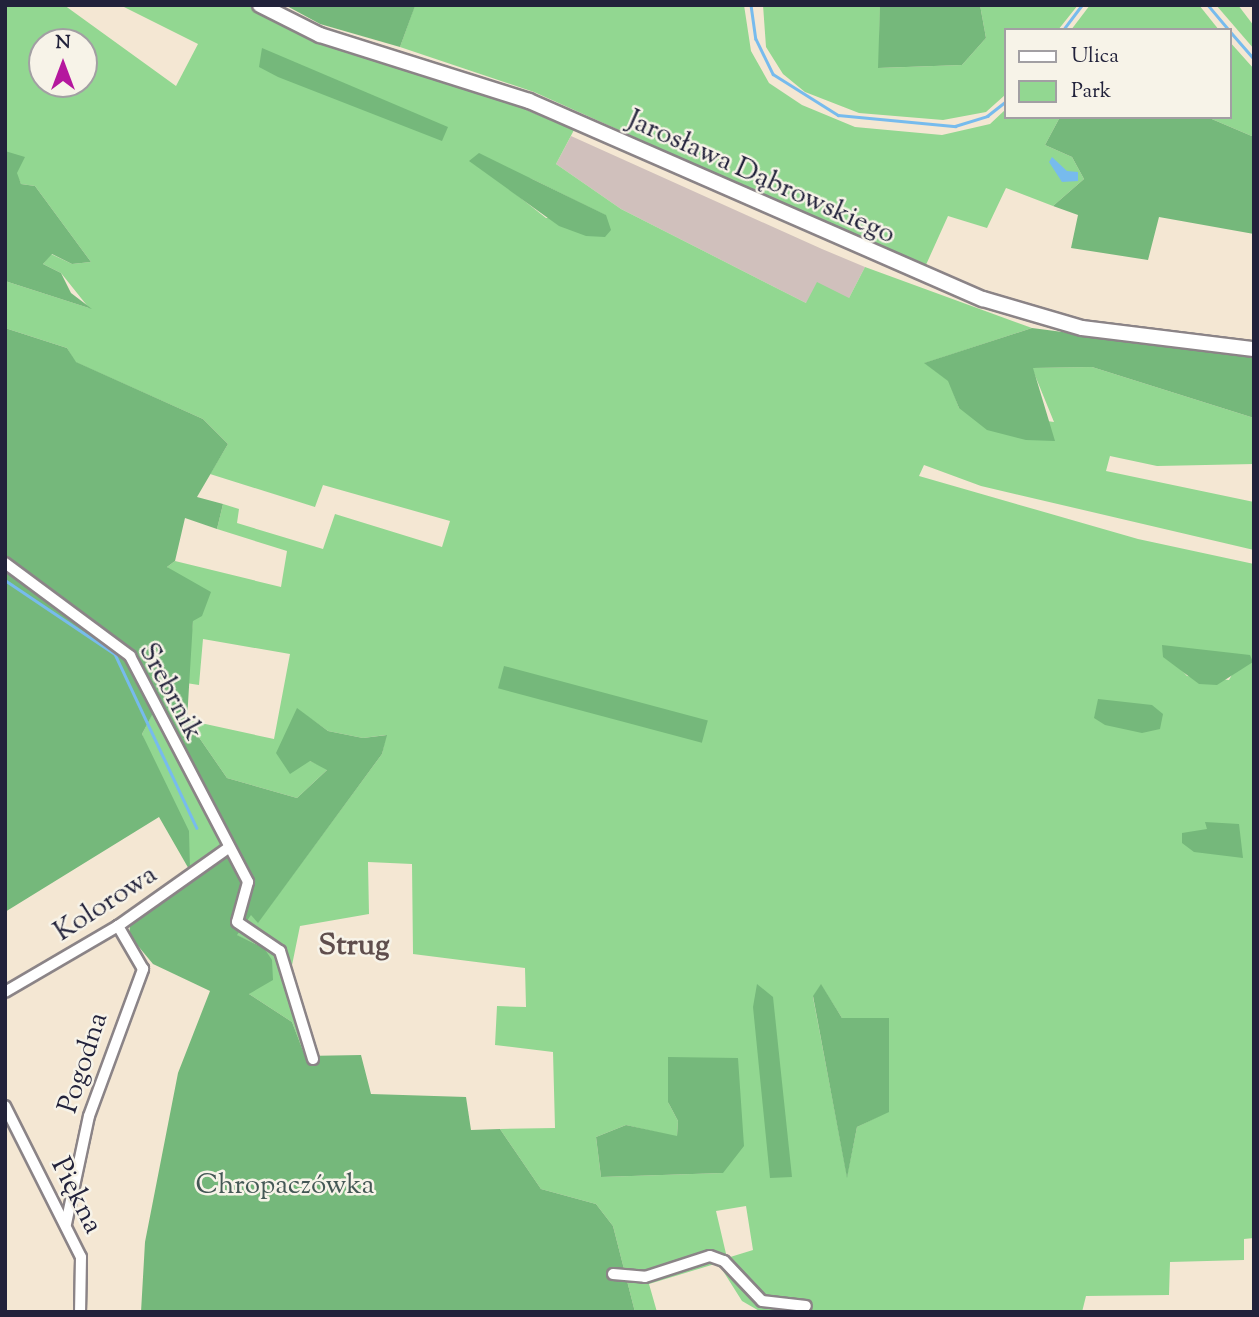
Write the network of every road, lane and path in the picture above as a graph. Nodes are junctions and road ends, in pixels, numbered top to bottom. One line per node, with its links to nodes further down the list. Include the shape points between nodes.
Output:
1 (260, 5): 2 (street, Jarosława Dąbrowskiego, via 320,35 529,101 983,299 1082,328)
2 (1254, 349)
3 (5, 563): 4 (street, Srebrnik, via 130,656)
4 (228, 848): 5 (street, Kolorowa); 7 (street, Srebrnik, via 248,882 237,922 280,951)
5 (118, 926): 6 (street, Kolorowa); 9 (street, Pogodna, via 143,969 92,1104)
6 (5, 992)
7 (313, 1059)
8 (5, 1106): 9 (street, Piękna)
9 (66, 1224): 12 (street, Piękna, via 81,1257)
10 (612, 1274): 11 (street, via 645,1277 710,1256 724,1261 762,1301)
11 (806, 1306)
12 (80, 1312)

